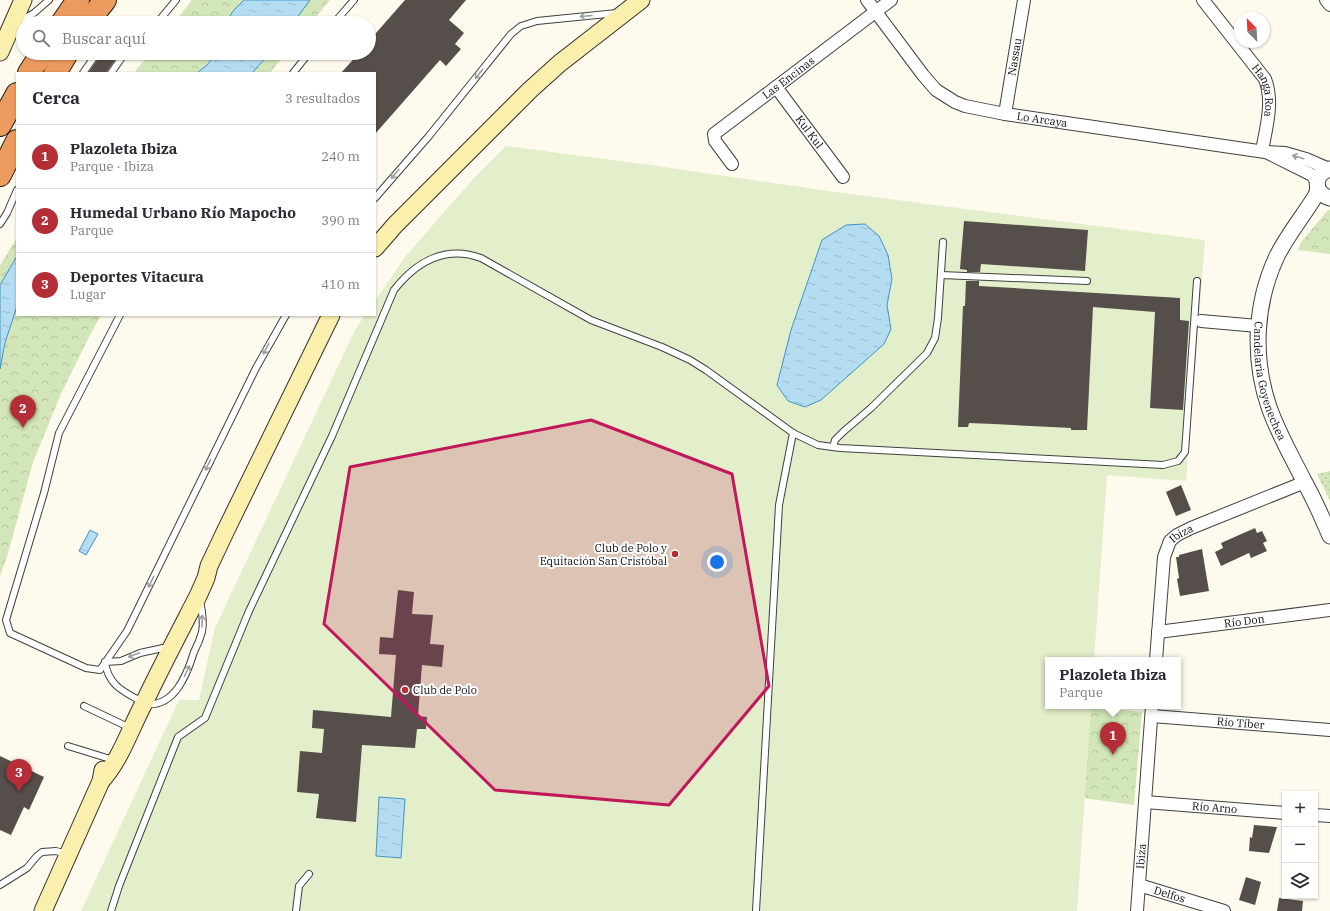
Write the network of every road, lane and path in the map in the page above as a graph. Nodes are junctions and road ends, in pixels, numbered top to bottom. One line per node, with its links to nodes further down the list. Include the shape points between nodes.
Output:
1 (23, 0): 22 (main road)
2 (49, 0): 16 (lane)
3 (78, 0): 17 (highway)
4 (105, 0): 18 (highway)
5 (176, 0): 19 (lane)
6 (354, 0): 20 (lane)
7 (641, 0): 15 (main road)
8 (867, 0): 14 (street, Lo Arcaya)
9 (891, 0): 14 (street, Las Encinas)
10 (1024, 0): 36 (street, Nassau)
11 (1203, 0): 39 (street, Hanga Roa, via 1265,79 1270,104)
12 (1326, 0): 13 (street)
13 (1330, 5)
14 (876, 12): 34 (street, Las Encinas); 36 (street, Lo Arcaya, via 936,90 965,106)
15 (624, 13): 46 (lane, one-way to 46, via 537,21 521,26 511,34); 49 (main road, via 530,90)
16 (29, 16)
17 (67, 16)
18 (92, 16)
19 (163, 16)
20 (340, 16)
21 (16, 25): 22 (lane)
22 (6, 31): 23 (main road)
23 (0, 52)
24 (37, 60): 29 (highway)
25 (63, 60): 30 (highway)
26 (92, 60): 31 (lane)
27 (119, 60): 32 (lane)
28 (303, 60): 33 (lane)
29 (30, 72)
30 (56, 72)
31 (84, 72)
32 (112, 72)
33 (294, 72)
34 (776, 87): 40 (street, Las Encinas, via 714,134 715,141); 43 (street, Kul Kul)
35 (16, 96): 37 (highway)
36 (1005, 114): 39 (street, Lo Arcaya)
37 (0, 125)
38 (16, 143): 42 (highway)
39 (1264, 151): 41 (street, Lo Arcaya, one-way to 39, via 1290,154); 45 (street, Lo Arcaya, via 1312,175)
40 (732, 164)
41 (1330, 170): 45 (street, Candelaria Goyenechea, via 1321,174)
42 (0, 175)
43 (843, 177)
44 (16, 192): 47 (lane)
45 (1324, 192): 57 (street, Candelaria Goyenechea, via 1316,195 1278,255 1270,272)
46 (376, 197)
47 (0, 224)
48 (943, 242): 50 (lane)
49 (376, 247)
50 (940, 275): 51 (lane); 59 (lane, via 935,338 927,354 843,432 835,440)
51 (1087, 281)
52 (1197, 281): 56 (lane)
53 (119, 316): 68 (lane, via 59,433 46,487 6,620 10,633 86,668 100,670)
54 (285, 316): 68 (lane, one-way to 68, via 256,368 127,631)
55 (331, 316): 62 (main road)
56 (1198, 321): 57 (street); 59 (lane, via 1185,452 1178,461 1164,465)
57 (1258, 326): 60 (street, Candelaria Goyenechea, via 1258,359 1264,392 1275,423)
58 (793, 433): 59 (lane, via 818,445); 86 (lane, via 690,360 591,320 481,258 471,254 436,256 416,268 394,290 332,436 252,605 205,718 178,738); 88 (lane, via 779,505)
59 (833, 447)
60 (1305, 482): 61 (street, Candelaria Goyenechea); 65 (street, Ibiza, via 1191,528 1170,541 1164,557)
61 (1330, 536)
62 (209, 566): 63 (main road); 66 (main road, via 198,580)
63 (198, 596): 69 (main road); 69 (lane, one-way to 63, via 159,703 166,700 179,686 202,631)
64 (1330, 610): 65 (street, Río Don)
65 (1158, 632): 67 (street, Ibiza)
66 (164, 648): 68 (lane, one-way to 68, via 140,653 121,661); 69 (main road)
67 (1156, 657)
68 (105, 662): 69 (lane, via 108,674 119,690)
69 (140, 701): 72 (main road); 76 (main road, via 116,761)
70 (84, 706): 72 (lane)
71 (1152, 711): 73 (street, Río Tíber); 77 (street, Ibiza)
72 (124, 725): 75 (main road)
73 (1330, 730)
74 (68, 746): 75 (lane)
75 (107, 758): 76 (main road)
76 (101, 781): 81 (main road)
77 (1145, 802): 78 (street, Río Arno); 84 (street, Ibiza)
78 (1282, 813)
79 (1318, 815): 80 (street)
80 (1330, 816)
81 (68, 854): 83 (lane, via 56,851 42,852 27,868); 85 (main road)
82 (309, 874): 87 (lane, via 299,886)
83 (0, 885)
84 (1139, 885): 89 (street, Ibiza); 90 (street, Delfos)
85 (43, 911)
86 (111, 911)
87 (296, 911)
88 (756, 911)
89 (1137, 911)
90 (1224, 911)

